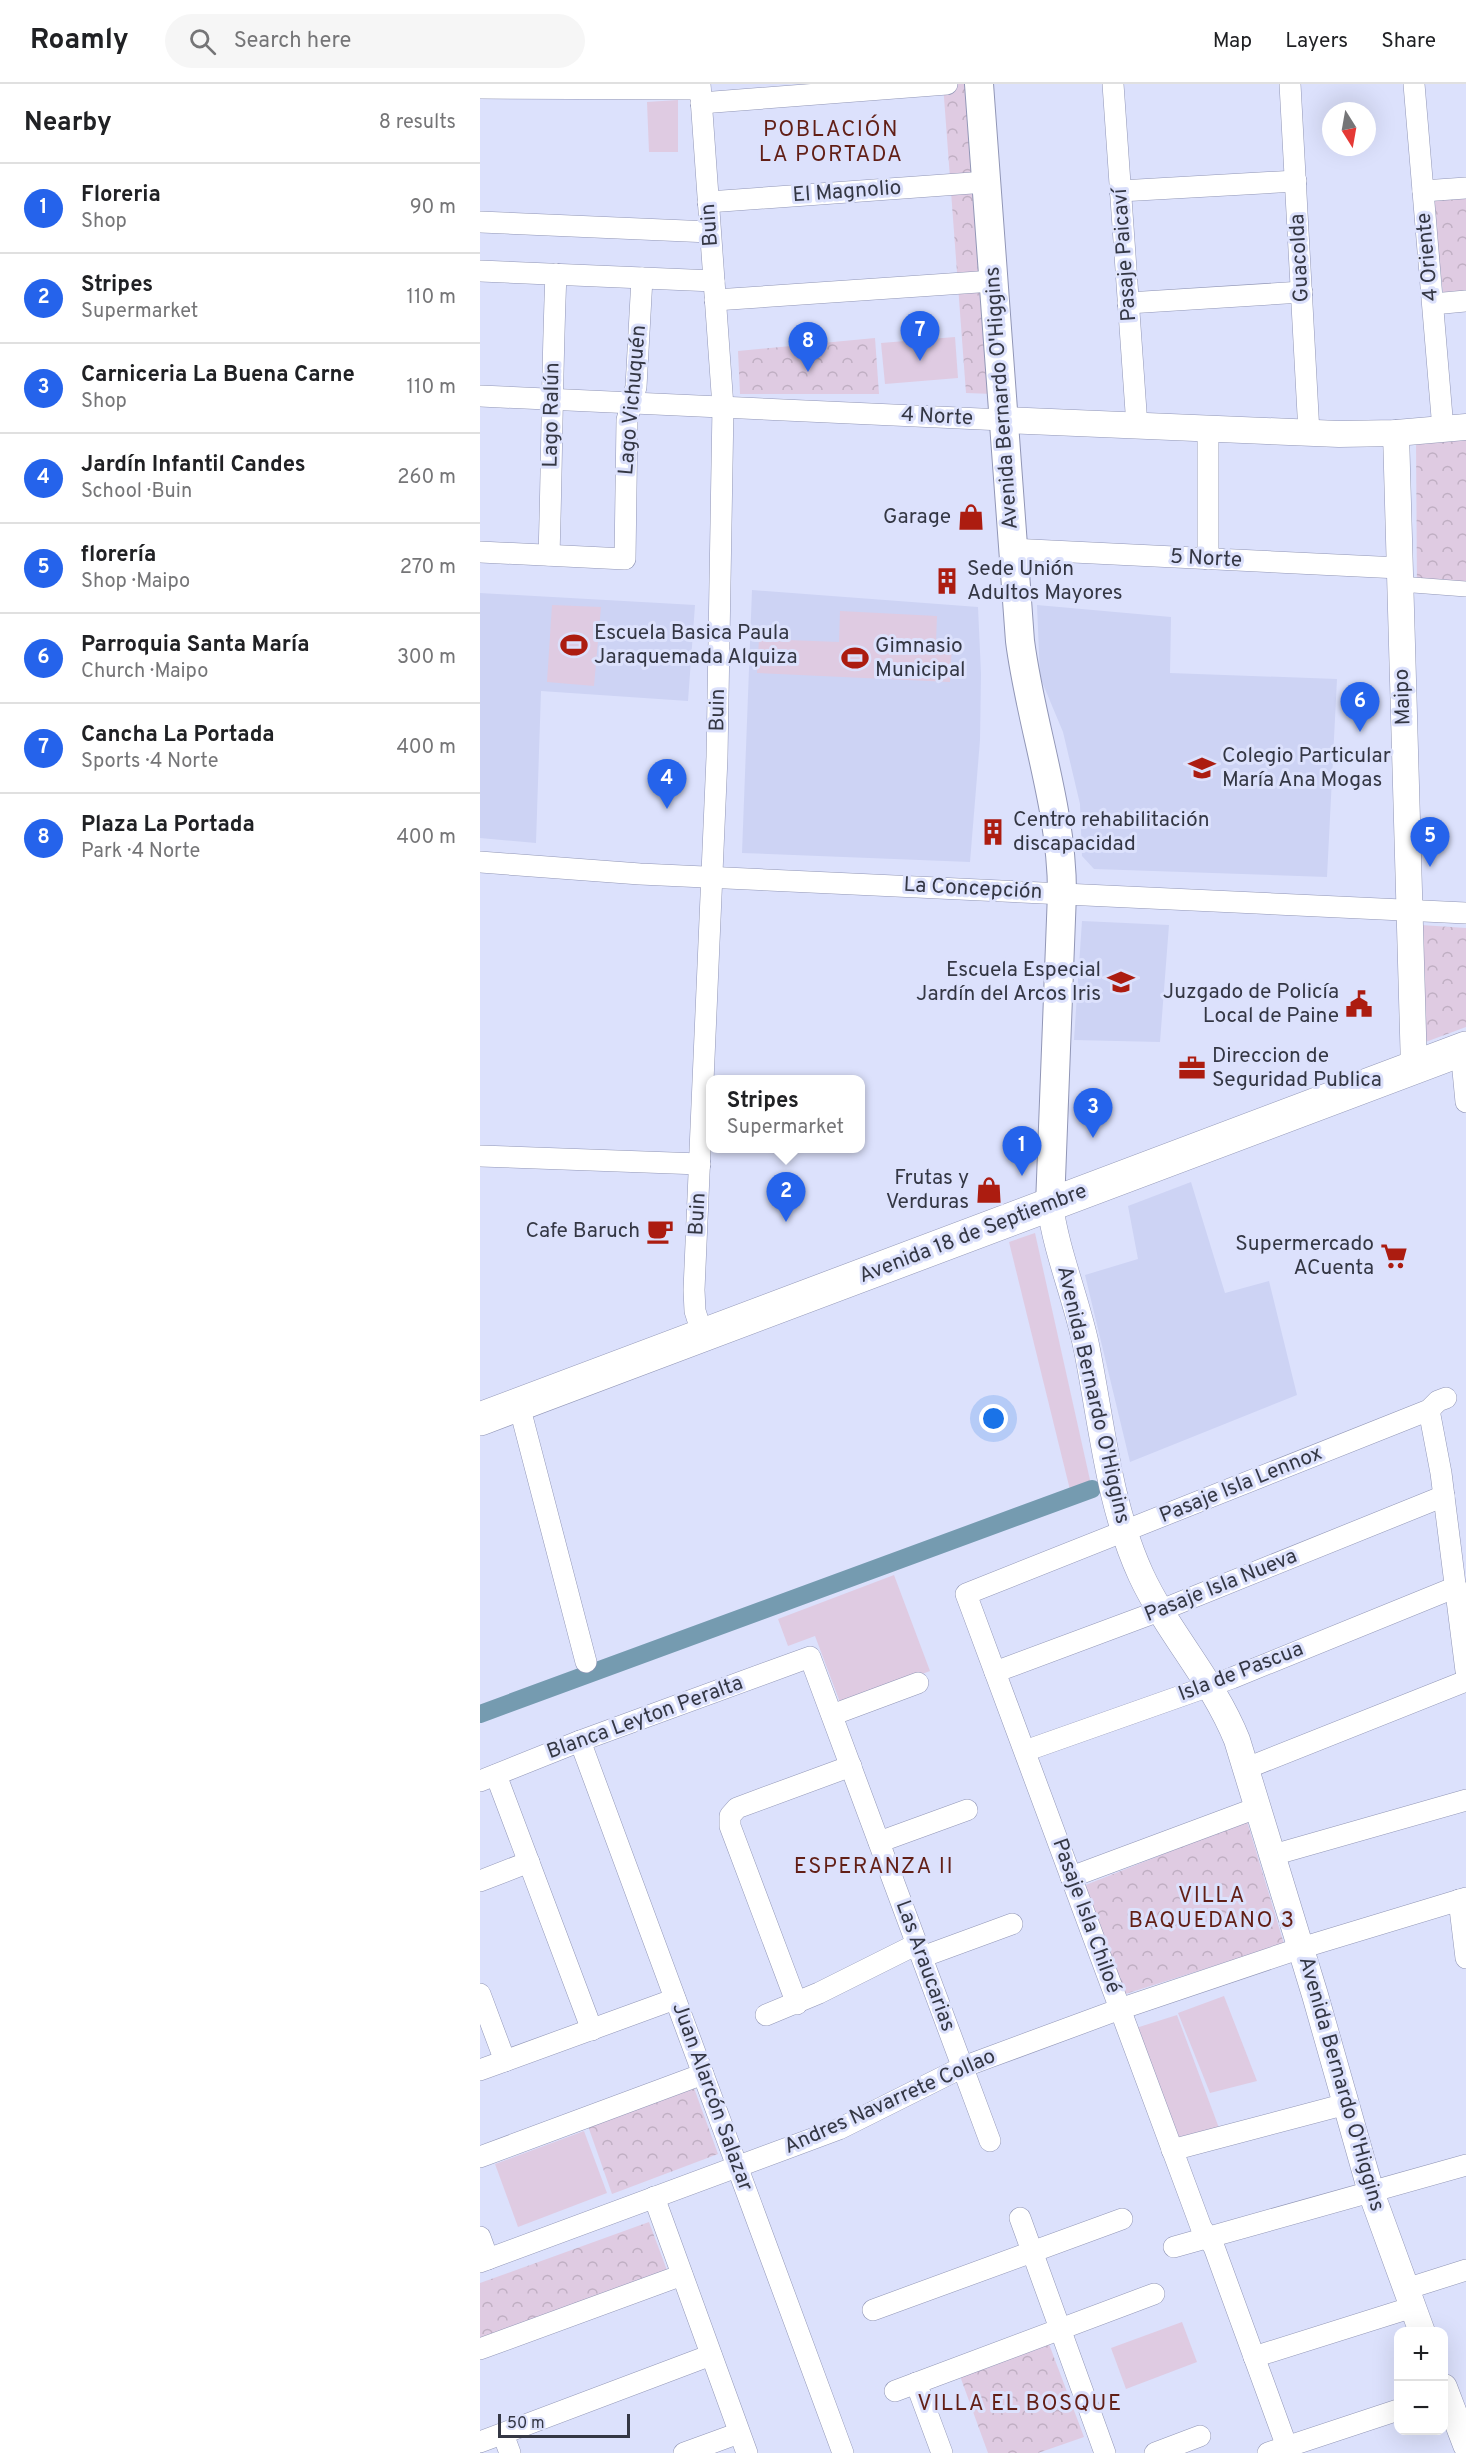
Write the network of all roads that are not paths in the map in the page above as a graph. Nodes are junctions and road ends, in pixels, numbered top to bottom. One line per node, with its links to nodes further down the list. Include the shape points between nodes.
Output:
1 (947, 84): 7 (street)
2 (979, 84): 9 (main road, Avenida Bernardo O'Higgins)
3 (1113, 84): 11 (street, Pasaje Paicaví)
4 (1290, 84): 8 (street, Guacolda)
5 (1414, 84): 12 (street, 4 Oriente)
6 (480, 88): 7 (street)
7 (700, 92): 13 (street, Buin)
8 (1296, 181): 11 (street); 21 (street, Guacolda)
9 (986, 182): 13 (street, El Magnolio); 19 (main road, Avenida Bernardo O'Higgins)
10 (1466, 188): 12 (street)
11 (1120, 191): 23 (street, Pasaje Paicaví)
12 (1423, 191): 24 (street, 4 Oriente)
13 (708, 202): 15 (street, Buin)
14 (480, 222): 15 (street)
15 (710, 232): 20 (street, Buin)
16 (480, 271): 17 (street)
17 (556, 274): 18 (street); 26 (street, Lago Ralún)
18 (642, 278): 20 (street); 27 (street, Lago Vichuquén)
19 (993, 281): 20 (street); 29 (main road, Avenida Bernardo O'Higgins)
20 (715, 291): 28 (street, Buin)
21 (1302, 292): 23 (street); 33 (street, Guacolda)
22 (1466, 301): 24 (street)
23 (1128, 303): 30 (street, Pasaje Paicaví)
24 (1432, 304): 31 (street, 4 Oriente)
25 (480, 396): 26 (street, 4 Norte)
26 (552, 399): 27 (street, 4 Norte); 37 (street, Lago Ralún)
27 (632, 403): 28 (street, 4 Norte); 37 (street, Lago Vichuquén, via 627,420 625,559)
28 (723, 407): 29 (street, 4 Norte); 42 (street, Buin)
29 (1003, 420): 30 (street, 4 Norte); 35 (main road, Avenida Bernardo O'Higgins)
30 (1137, 426): 32 (street, 4 Norte)
31 (1455, 428): 34 (street, 4 Norte)
32 (1208, 429): 33 (street, 4 Norte); 38 (street)
33 (1309, 433): 34 (street, 4 Norte)
34 (1396, 434): 39 (street, Maipo)
35 (1013, 549): 38 (street, 5 Norte); 43 (main road, Avenida Bernardo O'Higgins, via 1024,675 1058,828)
36 (480, 552): 37 (street)
37 (549, 555)
38 (1208, 559): 39 (street, 5 Norte)
39 (1399, 576): 40 (street); 44 (street, Maipo)
40 (1466, 589)
41 (480, 862): 42 (street, La Concepción)
42 (713, 877): 43 (street, La Concepción); 50 (street, Buin)
43 (1062, 893): 44 (street, La Concepción); 51 (main road, Avenida Bernardo O'Higgins)
44 (1409, 910): 45 (street, La Concepción); 47 (street, Maipo)
45 (1466, 913)
46 (1463, 1049): 47 (main road, Avenida 18 de Septiembre); 48 (street)
47 (1414, 1068): 51 (main road, Avenida 18 de Septiembre)
48 (1466, 1102)
49 (480, 1156): 50 (street)
50 (700, 1164): 52 (street, Buin, via 694,1290)
51 (1050, 1205): 52 (main road, Avenida 18 de Septiembre); 56 (street, Avenida Bernardo O'Higgins, via 1053,1230 1086,1346)
52 (703, 1336): 53 (main road, Avenida 18 de Septiembre)
53 (519, 1405): 54 (main road, Avenida 18 de Septiembre); 61 (street)
54 (480, 1419)
55 (1444, 1496): 56 (street, Pasaje Isla Lennox, via 1437,1404); 57 (street); 59 (street, Pasaje Isla Nueva)
56 (1123, 1532): 58 (street, Pasaje Isla Lennox); 59 (street, Avenida Bernardo O'Higgins)
57 (1456, 1587): 62 (street); 66 (street, Isla de Pascua)
58 (966, 1593): 63 (street, Pasaje Isla Chiloé)
59 (1159, 1611): 63 (street, Pasaje Isla Nueva); 66 (street, Avenida Bernardo O'Higgins)
60 (810, 1657): 67 (street, Las Araucarias); 68 (street, Blanca Leyton Peralta)
61 (586, 1662)
62 (1466, 1671)
63 (995, 1672): 69 (street, Pasaje Isla Chiloé)
64 (1466, 1681): 71 (street)
65 (918, 1683): 67 (street)
66 (1210, 1685): 69 (street, Isla de Pascua); 71 (street, Avenida Bernardo O'Higgins, via 1231,1724)
67 (832, 1715): 70 (street, Las Araucarias)
68 (580, 1741): 72 (street, Blanca Leyton Peralta); 87 (street, Juan Alarcón Salazar)
69 (1025, 1751): 79 (street, Pasaje Isla Chiloé)
70 (851, 1766): 76 (street, Las Araucarias); 88 (street, via 738,1808 730,1816 730,1826)
71 (1247, 1768): 74 (street, Avenida Bernardo O'Higgins)
72 (488, 1778): 78 (street)
73 (1466, 1800): 77 (street)
74 (1259, 1807): 77 (street, Avenida Bernardo O'Higgins); 79 (street)
75 (967, 1810): 76 (street)
76 (879, 1842): 84 (street, Las Araucarias)
77 (1273, 1855): 83 (street, Avenida Bernardo O'Higgins)
78 (529, 1862): 80 (street); 91 (street)
79 (1071, 1877): 89 (street, Pasaje Isla Chiloé)
80 (480, 1881)
81 (1462, 1899): 83 (street, Andres Navarrete Collao); 85 (street)
82 (1012, 1924): 84 (street)
83 (1301, 1948): 89 (street, Andres Navarrete Collao); 96 (street, Avenida Bernardo O'Higgins)
84 (920, 1950): 88 (street); 93 (street, Las Araucarias)
85 (1466, 1958)
86 (480, 1994): 92 (street)
87 (675, 1999): 91 (street); 95 (street, Juan Alarcón Salazar)
88 (797, 2004): 90 (street)
89 (1120, 2009): 93 (street, Andres Navarrete Collao); 98 (street, Pasaje Isla Chiloé)
90 (766, 2015)
91 (592, 2030): 92 (street)
92 (505, 2061): 94 (street)
93 (963, 2067): 97 (street, Las Araucarias); 101 (street, Andres Navarrete Collao, via 857,2121)
94 (480, 2070)
95 (703, 2074): 99 (street); 101 (street, Juan Alarcón Salazar)
96 (1346, 2104): 98 (street); 102 (street, Avenida Bernardo O'Higgins)
97 (990, 2141)
98 (1172, 2150): 107 (street, Pasaje Isla Chiloé)
99 (480, 2157)
100 (1466, 2165): 102 (street)
101 (737, 2167): 103 (street, Andres Navarrete Collao); 133 (street, Juan Alarcón Salazar)
102 (1371, 2192): 107 (street); 114 (street, Avenida Bernardo O'Higgins)
103 (654, 2198): 110 (street, Andres Navarrete Collao); 112 (street)
104 (1020, 2218): 109 (street)
105 (1122, 2219): 109 (street)
106 (480, 2237): 110 (street)
107 (1208, 2238): 108 (street); 120 (street, Pasaje Isla Chiloé)
108 (1174, 2247)
109 (1032, 2252): 115 (street); 117 (street)
110 (484, 2260)
111 (1466, 2270): 114 (street)
112 (682, 2275): 118 (street); 119 (street)
113 (1154, 2294): 117 (street)
114 (1409, 2298): 116 (street, Avenida Bernardo O'Higgins); 120 (street)
115 (873, 2310)
116 (1420, 2327)
117 (1060, 2329): 121 (street); 135 (street)
118 (480, 2349)
119 (711, 2355): 125 (street); 128 (street)
120 (1254, 2357): 130 (street, Pasaje Isla Chiloé)
121 (916, 2383): 122 (street); 134 (street)
122 (895, 2391)
123 (1448, 2402): 129 (street)
124 (1394, 2411): 130 (street)
125 (739, 2433): 131 (street); 132 (street)
126 (1200, 2436): 136 (street)
127 (480, 2442): 128 (street)
128 (506, 2443)
129 (1466, 2445)
130 (1278, 2450)
131 (684, 2453)
132 (747, 2453)
133 (843, 2453)
134 (942, 2453)
135 (1105, 2453)
136 (1155, 2453)

